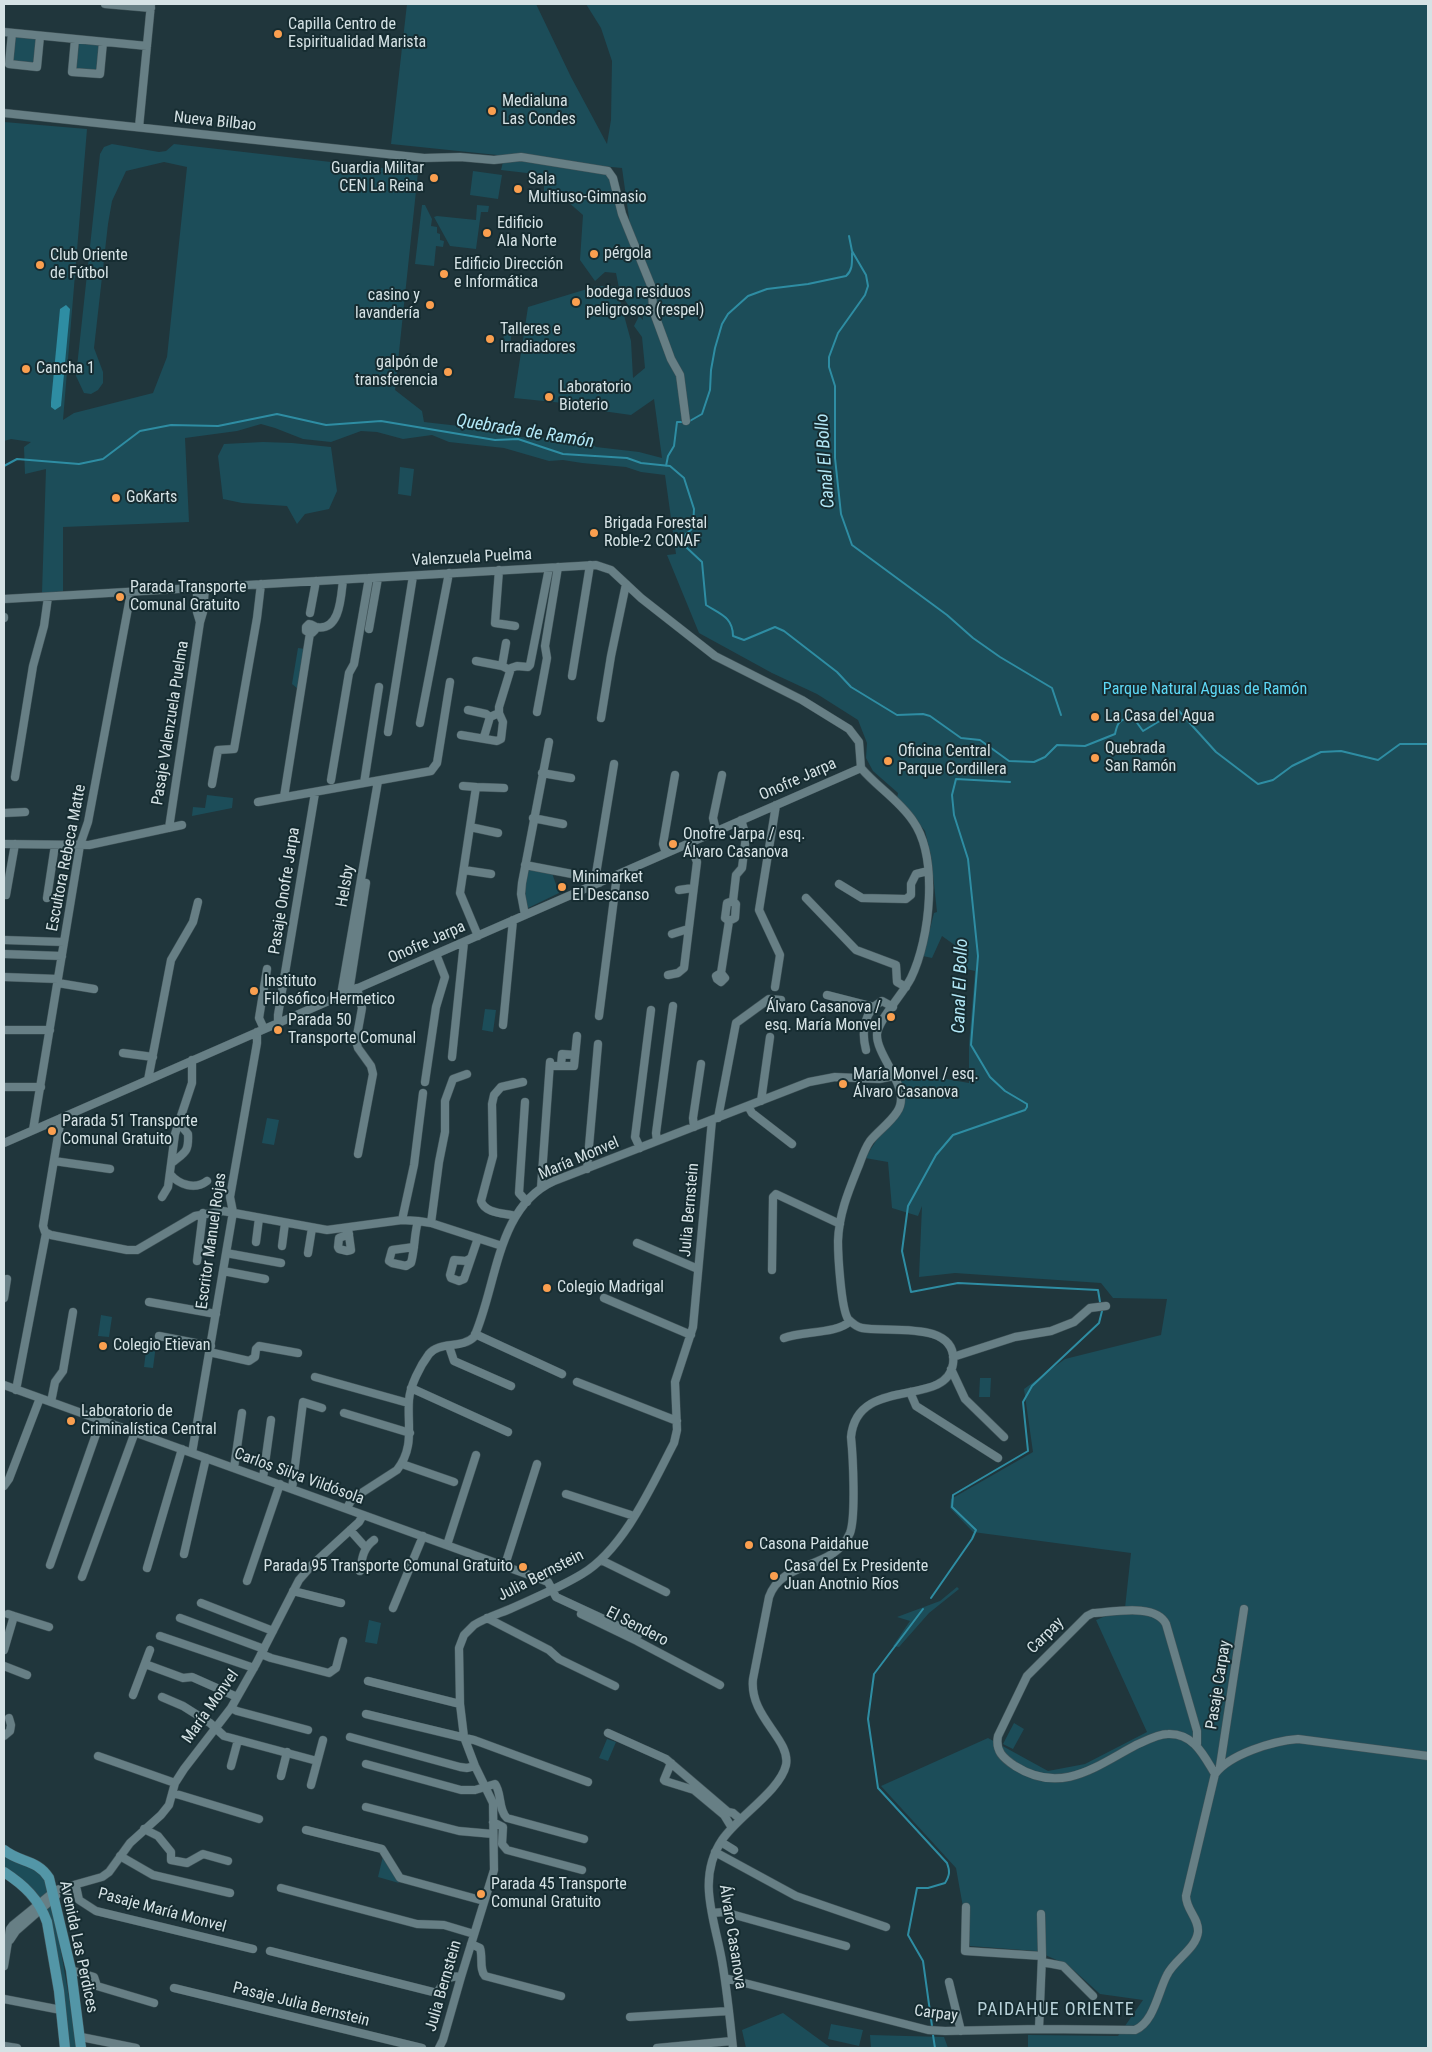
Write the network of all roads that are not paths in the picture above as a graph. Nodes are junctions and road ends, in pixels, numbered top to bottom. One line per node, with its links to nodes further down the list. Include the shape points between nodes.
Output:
1 (105, 4): 2 (street)
2 (110, 4): 3 (street)
3 (151, 6): 8 (street)
4 (8, 33): 5 (street); 5 (street, via 9,64 37,67)
5 (40, 36): 6 (street)
6 (75, 39): 7 (street); 7 (street, via 72,72 100,74)
7 (103, 42): 8 (street)
8 (147, 46): 10 (street)
9 (4, 113): 10 (street, Nueva Bilbao)
10 (139, 127): 11 (street, Nueva Bilbao, via 424,158 531,158 608,171 652,288 653,310 680,375)
11 (686, 421)
12 (590, 565): 13 (street, Valenzuela Puelma); 23 (street, Valenzuela Puelma, via 611,570); 34 (street)
13 (558, 567): 14 (street, Valenzuela Puelma); 38 (street)
14 (549, 568): 15 (street, Valenzuela Puelma); 33 (street, via 530,664 528,667)
15 (499, 570): 16 (street, Valenzuela Puelma); 29 (street, via 495,623)
16 (449, 573): 17 (street, Valenzuela Puelma); 42 (street)
17 (413, 576): 19 (street, Valenzuela Puelma); 43 (street)
18 (369, 578): 19 (street, Valenzuela Puelma); 20 (street, Valenzuela Puelma); 54 (street)
19 (378, 578): 30 (street)
20 (344, 580): 21 (street, Valenzuela Puelma); 62 (street, via 337,617 313,630)
21 (316, 581): 22 (street, Valenzuela Puelma); 28 (street)
22 (263, 584): 24 (street, Valenzuela Puelma); 57 (street, via 234,749 218,750)
23 (626, 584): 41 (street); 48 (street, Valenzuela Puelma, via 715,656 802,700 849,729 858,742)
24 (201, 588): 25 (street, Valenzuela Puelma); 72 (street, Pasaje Valenzuela Puelma, via 197,612 200,622)
25 (131, 592): 26 (street, Valenzuela Puelma); 79 (street, Escultora Rebeca Matte, via 88,822)
26 (48, 597): 27 (street, Valenzuela Puelma); 52 (street)
27 (4, 599)
28 (310, 613)
29 (515, 626)
30 (369, 629)
31 (506, 643): 33 (street)
32 (476, 661): 33 (street)
33 (506, 668): 39 (street, via 509,681)
34 (572, 676)
35 (450, 682): 55 (street, via 435,768)
36 (379, 687): 56 (street)
37 (468, 710): 40 (street)
38 (537, 712)
39 (499, 713): 40 (street); 45 (street, via 503,722 500,739)
40 (490, 717): 45 (street)
41 (601, 718)
42 (420, 723)
43 (388, 732)
44 (461, 735): 45 (street)
45 (484, 737)
46 (549, 742): 49 (street)
47 (614, 764): 88 (street, via 596,874)
48 (861, 768): 64 (street, Onofre Jarpa); 83 (street, via 894,798 916,825 925,847)
49 (542, 773): 53 (street); 67 (street)
50 (675, 775): 80 (street, via 663,844)
51 (722, 775): 73 (street, via 714,818)
52 (15, 777)
53 (571, 778)
54 (331, 780)
55 (378, 781): 56 (street); 115 (street, Helsby)
56 (364, 783): 61 (street)
57 (212, 784)
58 (463, 786): 59 (street)
59 (476, 787): 60 (street); 71 (street)
60 (504, 788)
61 (315, 793): 62 (street); 123 (street, Pasaje Onofre Jarpa)
62 (284, 797): 63 (street)
63 (258, 802)
64 (776, 805): 68 (street, Onofre Jarpa); 112 (street, via 759,910 780,954)
65 (25, 812): 66 (street)
66 (4, 813)
67 (533, 818): 69 (street); 81 (street)
68 (741, 820): 73 (street, Onofre Jarpa); 108 (street, via 746,836 742,868 736,875 735,918 729,921)
69 (563, 824)
70 (182, 825): 72 (street)
71 (470, 827): 74 (street); 82 (street)
72 (169, 828): 79 (street, via 89,846)
73 (716, 831): 77 (street, Onofre Jarpa)
74 (498, 833)
75 (4, 844): 76 (street)
76 (15, 844): 78 (street); 92 (street)
77 (686, 844): 80 (street, Onofre Jarpa); 90 (street, via 696,859)
78 (55, 845): 79 (street); 93 (street)
79 (80, 845): 102 (street, Escultora Rebeca Matte)
80 (666, 853): 86 (street, Onofre Jarpa)
81 (525, 865): 85 (street); 96 (street, via 521,894)
82 (464, 870): 84 (street); 100 (street, via 460,893)
83 (928, 871): 89 (street, via 916,874 911,884 911,895 906,899 862,898); 113 (street, via 927,924 919,958)
84 (490, 874)
85 (572, 874)
86 (617, 875): 88 (street, Onofre Jarpa); 122 (street)
87 (366, 883): 115 (street)
88 (599, 883): 96 (street, Onofre Jarpa)
89 (839, 884)
90 (693, 888): 91 (street); 98 (street)
91 (679, 890)
92 (6, 895)
93 (47, 898)
94 (806, 898): 113 (street, via 856,950 896,965 897,982)
95 (198, 902): 133 (street, via 193,922 170,960)
96 (525, 915): 97 (street, Onofre Jarpa)
97 (513, 920): 100 (street, Onofre Jarpa); 124 (street)
98 (688, 929): 99 (street); 109 (street, via 682,971)
99 (672, 934)
100 (478, 936): 103 (street, Onofre Jarpa)
101 (4, 940): 102 (street)
102 (64, 942): 106 (street, Escultora Rebeca Matte)
103 (464, 942): 105 (street, Onofre Jarpa); 134 (street)
104 (4, 954): 106 (street)
105 (436, 954): 115 (street, Onofre Jarpa); 140 (street, via 445,977 436,1007)
106 (62, 956): 111 (street, Escultora Rebeca Matte)
107 (267, 969): 127 (street, Escritor Manuel Rojas)
108 (721, 973)
109 (668, 975)
110 (4, 977): 111 (street)
111 (58, 981): 114 (street); 126 (street, Escultora Rebeca Matte)
112 (775, 987)
113 (906, 987): 120 (street)
114 (94, 989)
115 (349, 992): 123 (street, Onofre Jarpa); 157 (street, via 362,1008 356,1041 373,1074)
116 (828, 995): 119 (street)
117 (781, 1000): 149 (street, via 769,999 736,1023)
118 (673, 1006): 153 (street)
119 (874, 1007): 120 (street, via 882,1001); 131 (street, via 862,1034)
120 (893, 1007): 138 (street, via 881,1020 877,1034)
121 (651, 1010): 156 (street, via 635,1137)
122 (599, 1016)
123 (278, 1023): 127 (street, Onofre Jarpa)
124 (503, 1025)
125 (4, 1030): 126 (street)
126 (50, 1030): 143 (street, Escultora Rebeca Matte)
127 (260, 1031): 135 (street, Onofre Jarpa); 169 (street, Escritor Manuel Rojas, via 230,1197)
128 (577, 1036): 166 (street, via 574,1066 550,1064)
129 (770, 1037): 145 (street)
130 (598, 1044): 161 (street)
131 (866, 1050)
132 (123, 1053): 133 (street)
133 (153, 1057): 139 (street)
134 (452, 1057)
135 (192, 1060): 139 (street, Onofre Jarpa); 150 (street, via 192,1083)
136 (701, 1064): 151 (street)
137 (467, 1074): 176 (street, via 452,1079 445,1101 445,1132)
138 (894, 1076): 145 (street, María Monvel, via 879,1079 826,1078); 177 (street, via 900,1102 897,1112 868,1144 846,1196)
139 (148, 1080): 148 (street, Onofre Jarpa)
140 (425, 1082)
141 (523, 1082): 171 (street, via 501,1087 494,1095 493,1156 481,1200 487,1210)
142 (4, 1086): 143 (street)
143 (41, 1087): 152 (street, Escultora Rebeca Matte)
144 (423, 1093): 173 (street, via 414,1165)
145 (761, 1101): 147 (street, María Monvel)
146 (525, 1102): 168 (street, via 519,1193)
147 (748, 1106): 149 (street, María Monvel); 155 (street, via 752,1113)
148 (61, 1118): 152 (street, Onofre Jarpa); 158 (street)
149 (715, 1119): 151 (street, María Monvel); 191 (street, Julia Bernstein)
150 (180, 1124): 159 (street, via 172,1149); 159 (street, via 188,1134 187,1149)
151 (694, 1127): 153 (street, María Monvel)
152 (33, 1130): 154 (street, Onofre Jarpa)
153 (657, 1141): 156 (street, María Monvel)
154 (4, 1143)
155 (792, 1144)
156 (640, 1148): 161 (street, María Monvel)
157 (358, 1154)
158 (54, 1161): 160 (street); 179 (street, via 43,1226)
159 (173, 1162): 162 (street)
160 (110, 1169)
161 (587, 1169): 166 (street, María Monvel)
162 (170, 1174): 164 (street); 165 (street)
163 (207, 1181): 164 (street, via 196,1185)
164 (176, 1182): 165 (street)
165 (168, 1188): 167 (street)
166 (541, 1188): 168 (street, María Monvel)
167 (162, 1197)
168 (527, 1202): 171 (street, María Monvel)
169 (233, 1212): 170 (street); 172 (street); 186 (street, Escritor Manuel Rojas)
170 (203, 1213): 179 (street, via 137,1250); 189 (street)
171 (516, 1216): 184 (street, María Monvel)
172 (260, 1218): 175 (street); 181 (street)
173 (402, 1220): 174 (street); 178 (street, via 349,1231)
174 (418, 1221): 176 (street); 185 (street)
175 (285, 1223): 178 (street); 183 (street)
176 (431, 1223): 180 (street)
177 (840, 1224): 192 (street, via 776,1194); 202 (street, via 838,1243 843,1306)
178 (312, 1228): 187 (street)
179 (45, 1232): 218 (street)
180 (478, 1238): 184 (street); 188 (street)
181 (256, 1242)
182 (637, 1243): 191 (street)
183 (282, 1246)
184 (502, 1246): 203 (street, María Monvel)
185 (414, 1247)
186 (226, 1253): 190 (street); 193 (street, Escritor Manuel Rojas)
187 (308, 1253)
188 (471, 1258)
189 (197, 1261)
190 (281, 1263)
191 (698, 1269): 204 (street, Julia Bernstein)
192 (772, 1270)
193 (223, 1271): 195 (street); 201 (street, Escritor Manuel Rojas)
194 (7, 1279): 196 (street)
195 (265, 1280)
196 (4, 1298)
197 (604, 1298): 204 (street)
198 (149, 1302): 201 (street)
199 (1106, 1306): 210 (street, via 1090,1308 1074,1322 1051,1331 1015,1337)
200 (73, 1312): 221 (street, via 63,1371 55,1382)
201 (216, 1314): 208 (street, Escritor Manuel Rojas)
202 (850, 1321): 206 (street, via 835,1328); 210 (street, via 864,1328 908,1329 938,1336 948,1345)
203 (475, 1334): 207 (street, via 466,1342); 212 (street)
204 (691, 1335): 228 (street, Julia Bernstein, via 676,1377)
205 (159, 1336): 208 (street)
206 (784, 1338)
207 (449, 1346): 216 (street, via 454,1361); 217 (street, via 431,1352)
208 (210, 1349): 209 (street, via 250,1361 259,1346); 234 (street, Escritor Manuel Rojas)
209 (298, 1353)
210 (953, 1357): 211 (street)
211 (951, 1370): 219 (street, Álvaro Casanova, via 932,1388); 232 (street, via 965,1399)
212 (562, 1374)
213 (315, 1377): 222 (street)
214 (578, 1382): 228 (street)
215 (4, 1385): 218 (street, Carlos Silva Vildósola)
216 (511, 1386)
217 (411, 1388): 222 (street); 230 (street)
218 (16, 1390): 220 (street, Carlos Silva Vildósola)
219 (910, 1392): 237 (street, via 916,1406); 323 (street, Álvaro Casanova, via 877,1401 855,1422 851,1437 853,1522 843,1544 829,1556 781,1578 770,1594 752,1692 758,1710 785,1751 786,1762 782,1775)
220 (40, 1398): 221 (street, Carlos Silva Vildósola); 244 (street)
221 (51, 1402): 226 (street, Carlos Silva Vildósola)
222 (408, 1403): 231 (street)
223 (322, 1408): 245 (street, via 303,1402)
224 (242, 1413): 240 (street)
225 (344, 1413): 231 (street)
226 (100, 1420): 229 (street, Carlos Silva Vildósola); 257 (street)
227 (271, 1420): 241 (street)
228 (676, 1421): 249 (street, Julia Bernstein, via 674,1444)
229 (135, 1432): 233 (street, Carlos Silva Vildósola); 261 (street)
230 (508, 1432)
231 (410, 1433): 238 (street)
232 (1004, 1437)
233 (182, 1449): 234 (street, Carlos Silva Vildósola); 259 (street)
234 (192, 1453): 236 (street, Carlos Silva Vildósola)
235 (476, 1456): 253 (street)
236 (206, 1458): 240 (street, Carlos Silva Vildósola); 255 (street)
237 (998, 1458)
238 (402, 1464): 242 (street); 247 (street, via 352,1499)
239 (537, 1464): 258 (street)
240 (234, 1468): 241 (street, Carlos Silva Vildósola)
241 (263, 1478): 243 (street, Carlos Silva Vildósola)
242 (454, 1482)
243 (280, 1484): 245 (street, Carlos Silva Vildósola); 262 (street)
244 (4, 1486)
245 (292, 1489): 247 (street, Carlos Silva Vildósola)
246 (566, 1494): 249 (street)
247 (347, 1508): 248 (street, Carlos Silva Vildósola)
248 (363, 1515): 250 (street, María Monvel); 251 (street, Carlos Silva Vildósola)
249 (634, 1516): 256 (street, Julia Bernstein)
250 (350, 1530): 254 (street); 264 (street, María Monvel, via 312,1565)
251 (423, 1536): 253 (street, Carlos Silva Vildósola); 269 (street)
252 (374, 1540): 254 (street)
253 (447, 1545): 258 (street, Carlos Silva Vildósola)
254 (366, 1548): 260 (street)
255 (184, 1554)
256 (601, 1560): 263 (street, Julia Bernstein); 265 (street)
257 (50, 1566)
258 (505, 1566): 263 (street, Carlos Silva Vildósola, via 548,1582)
259 (147, 1568)
260 (360, 1571)
261 (82, 1577)
262 (247, 1581)
263 (552, 1590): 266 (street, Julia Bernstein); 275 (street, via 556,1597)
264 (293, 1591): 268 (street); 274 (street, María Monvel)
265 (666, 1592)
266 (541, 1595): 272 (street, Julia Bernstein); 286 (street, El Sendero)
267 (201, 1603): 274 (street)
268 (341, 1604)
269 (393, 1608)
270 (1244, 1609): 312 (street, Pasaje Carpay)
271 (180, 1618): 280 (street)
272 (487, 1618): 287 (street); 291 (street, Julia Bernstein, via 471,1628 460,1643)
273 (49, 1627): 278 (street, via 11,1615)
274 (273, 1631): 280 (street, María Monvel)
275 (638, 1635)
276 (160, 1636): 283 (street)
277 (343, 1641): 280 (street, via 336,1668 330,1673 271,1658)
278 (4, 1650)
279 (150, 1650): 281 (street)
280 (263, 1651): 283 (street, María Monvel)
281 (145, 1664): 288 (street); 290 (street, via 183,1678 192,1677)
282 (4, 1666): 284 (street)
283 (254, 1668): 290 (street, María Monvel)
284 (28, 1675)
285 (368, 1681): 291 (street)
286 (720, 1685)
287 (615, 1686)
288 (133, 1695)
289 (162, 1697): 295 (street, via 183,1706)
290 (237, 1698): 292 (street, María Monvel)
291 (460, 1704): 300 (street, Julia Bernstein)
292 (231, 1708): 295 (street, María Monvel); 296 (street)
293 (366, 1714): 300 (street)
294 (9, 1718): 298 (street, via 10,1732)
295 (215, 1729): 301 (street); 316 (street, María Monvel)
296 (308, 1730)
297 (608, 1734): 308 (street)
298 (4, 1736)
299 (350, 1737): 311 (street, via 460,1768)
300 (464, 1737): 311 (street, Julia Bernstein); 315 (street)
301 (238, 1740): 304 (street); 310 (street)
302 (322, 1740): 307 (street)
303 (1197, 1744): 303 (street, Carpay, via 1197,1731 1166,1624 1158,1614 1142,1611 1087,1616 1027,1676 996,1744 999,1752 1023,1771 1056,1779 1082,1774 1142,1742 1168,1734); 313 (street, Carpay)
304 (287, 1752): 307 (street); 314 (street)
305 (98, 1756): 316 (street)
306 (1428, 1756): 312 (street, via 1298,1739 1232,1758)
307 (317, 1761): 317 (street)
308 (671, 1763): 319 (street); 319 (street, via 664,1780)
309 (366, 1764): 318 (street, via 461,1790 472,1791)
310 (231, 1766)
311 (475, 1766): 318 (street, Julia Bernstein)
312 (1220, 1766): 313 (street, Carpay)
313 (1215, 1774): 367 (street, Carpay, via 1186,1896 1188,1909 1198,1926 1197,1937 1166,1975 1146,2023 1132,2031)
314 (281, 1776)
315 (588, 1782)
316 (175, 1783): 320 (street, María Monvel)
317 (310, 1785)
318 (486, 1785): 324 (street, Julia Bernstein, via 494,1804); 329 (street, via 496,1785 502,1811 508,1818)
319 (695, 1787): 323 (street); 325 (street, via 724,1815)
320 (173, 1793): 322 (street); 326 (street, María Monvel, via 161,1815)
321 (366, 1807): 328 (street, via 459,1831)
322 (259, 1819)
323 (740, 1819): 325 (street, Álvaro Casanova)
324 (493, 1822): 328 (street, Julia Bernstein); 336 (street, via 503,1827 502,1844 505,1849)
325 (732, 1828): 330 (street, Álvaro Casanova)
326 (144, 1829): 334 (street, María Monvel); 335 (street, via 158,1836 171,1852 171,1860 187,1863 203,1854)
327 (306, 1830): 342 (street, via 382,1849 400,1878)
328 (493, 1834): 342 (street, Julia Bernstein, via 494,1870)
329 (584, 1839)
330 (721, 1842): 332 (street); 333 (street, Álvaro Casanova)
331 (4, 1850): 340 (main road, Avenida Las Perdices, via 13,1857 40,1866)
332 (734, 1850)
333 (715, 1852): 345 (street, Álvaro Casanova, via 708,1882); 347 (street, via 796,1896)
334 (120, 1856): 338 (street, María Monvel, via 102,1877); 341 (street, Pasaje María Monvel, via 153,1875)
335 (228, 1861)
336 (582, 1870)
337 (4, 1872): 343 (main road)
338 (76, 1886): 340 (street, María Monvel); 351 (street, Pasaje María Monvel, via 79,1900 96,1911)
339 (281, 1888): 348 (street, via 417,1924 444,1925)
340 (56, 1892): 343 (street, María Monvel); 355 (main road, Avenida Las Perdices)
341 (230, 1893)
342 (484, 1901): 348 (street, Julia Bernstein)
343 (40, 1905): 354 (street, María Monvel, via 10,1929); 364 (main road, via 48,1928)
344 (966, 1907): 353 (street, via 965,1951)
345 (712, 1913): 350 (street, via 724,1912); 357 (street, Álvaro Casanova)
346 (1041, 1914): 353 (street)
347 (886, 1927)
348 (474, 1934): 349 (street, Julia Bernstein)
349 (471, 1944): 356 (street, Julia Bernstein); 360 (street, via 480,1948 484,1976)
350 (846, 1946)
351 (253, 1949)
352 (270, 1951): 356 (street, via 437,1994 448,1978)
353 (1042, 1959): 361 (street, via 1063,1966); 367 (street)
354 (4, 1966)
355 (71, 1970): 363 (street, via 94,1977 97,1986); 369 (main road, Avenida Las Perdices)
356 (461, 1976): 377 (street, Julia Bernstein)
357 (725, 1978): 365 (street, Álvaro Casanova); 368 (street, Carpay, via 928,2030)
358 (949, 1982): 368 (street)
359 (174, 1988): 376 (street, Pasaje Julia Bernstein)
360 (561, 1996)
361 (1093, 1996)
362 (4, 1999): 364 (street)
363 (154, 2002)
364 (62, 2010): 373 (main road)
365 (729, 2011): 366 (street); 370 (street, Álvaro Casanova)
366 (630, 2017)
367 (1039, 2028): 368 (street, Carpay)
368 (961, 2031)
369 (81, 2037): 374 (main road, Avenida Las Perdices); 375 (street)
370 (733, 2045): 378 (street)
371 (4, 2046): 372 (street)
372 (17, 2048)
373 (65, 2048)
374 (81, 2048)
375 (136, 2048)
376 (422, 2048)
377 (439, 2048)
378 (657, 2048)

